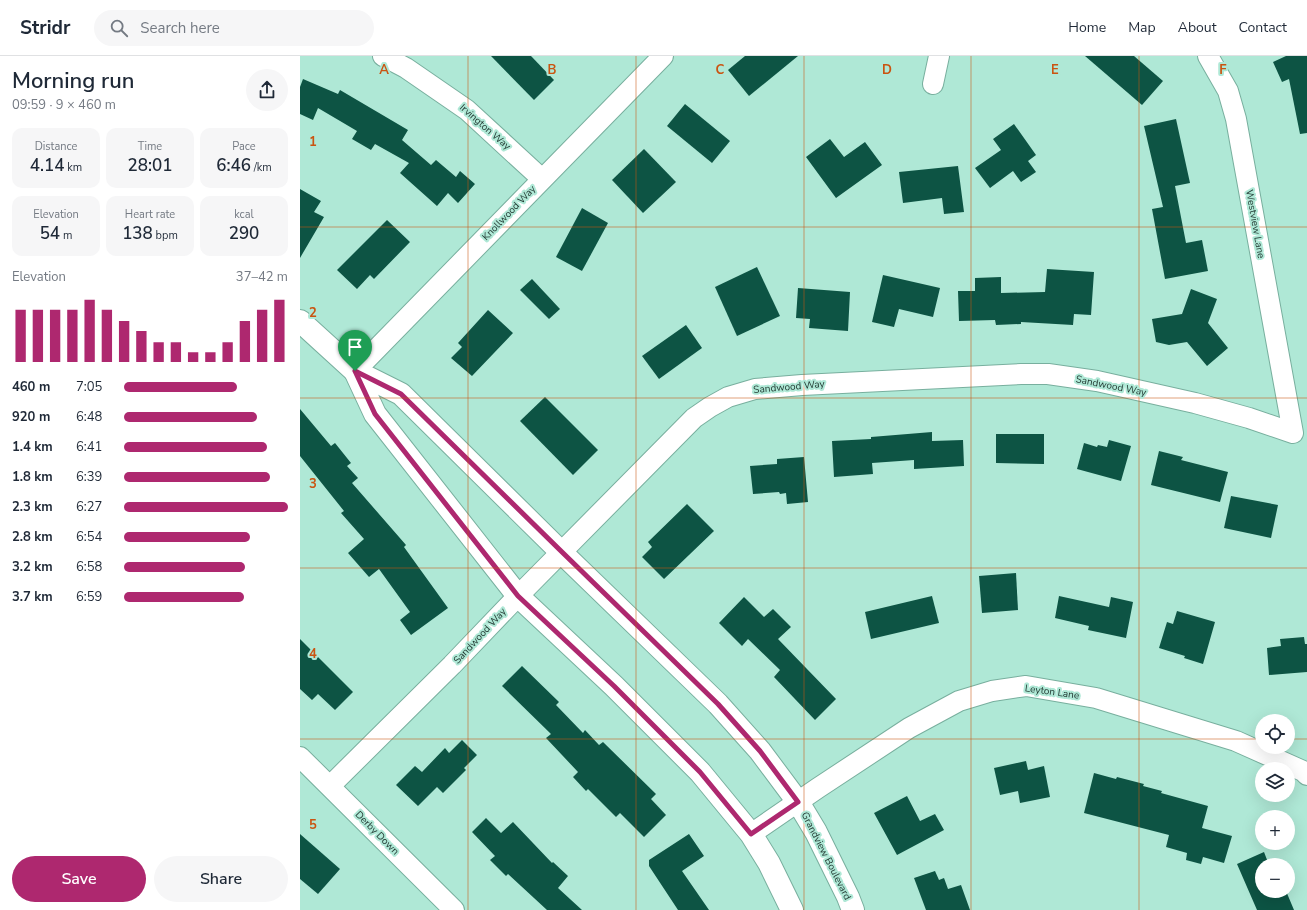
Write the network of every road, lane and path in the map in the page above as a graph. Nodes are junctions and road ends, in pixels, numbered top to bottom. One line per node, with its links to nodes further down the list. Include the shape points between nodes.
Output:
1 (383, 56): 6 (street, Irvington Way, via 406,68 467,110)
2 (663, 56): 6 (street, Knollwood Way)
3 (939, 56): 5 (street)
4 (1208, 56): 9 (street, Westview Lane, via 1228,91 1236,119)
5 (933, 84)
6 (542, 179): 8 (street, Knollwood Way)
7 (300, 321): 8 (street)
8 (355, 371): 10 (street, Grandview Boulevard, via 401,394); 11 (street, via 375,414)
9 (1286, 397): 10 (street, Sandwood Way, via 1293,433 1195,403 1097,381 1048,374 755,389 728,397 694,418)
10 (562, 552): 11 (street, Sandwood Way); 15 (street, Grandview Boulevard, via 718,704 760,751)
11 (518, 596): 14 (street, Sandwood Way); 16 (street, via 614,686 700,772)
12 (300, 757): 14 (street, Derby Down)
13 (1307, 776): 15 (street, Leyton Lane, via 1303,771 1236,741 1096,698 1026,686 992,691 959,701 909,728)
14 (330, 786): 17 (street, Derby Down)
15 (798, 802): 16 (street, Leyton Lane); 19 (street, Grandview Boulevard, via 816,832)
16 (751, 834): 18 (street, via 769,863)
17 (454, 910)
18 (792, 910)
19 (853, 910)

